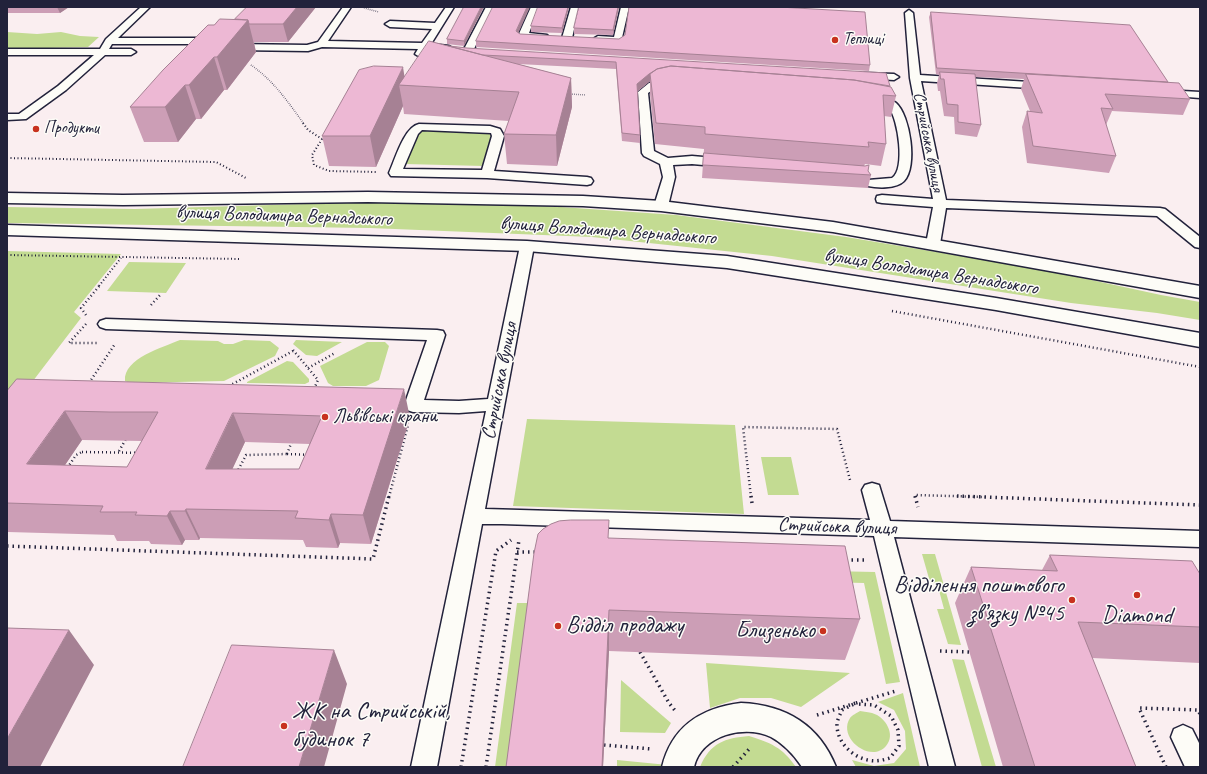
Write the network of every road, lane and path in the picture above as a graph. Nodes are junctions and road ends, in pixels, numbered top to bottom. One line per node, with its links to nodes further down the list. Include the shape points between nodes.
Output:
1 (146, 7): 12 (lane)
2 (347, 7): 13 (lane)
3 (450, 7): 10 (lane)
4 (490, 7): 14 (lane, via 472,51)
5 (535, 7): 6 (lane, via 523,36 563,38)
6 (575, 7)
7 (625, 7): 11 (lane, via 618,40)
8 (909, 14): 24 (lane)
9 (390, 24): 10 (lane)
10 (437, 26): 14 (lane)
11 (589, 39)
12 (109, 41): 15 (lane, via 213,41); 18 (lane)
13 (322, 44): 14 (lane); 15 (lane, via 308,48)
14 (425, 46): 21 (lane)
15 (235, 47): 16 (lane)
16 (210, 51)
17 (7, 52): 18 (lane)
18 (103, 52): 19 (lane); 30 (lane, via 62,88 22,117)
19 (142, 52)
20 (245, 62): 31 (path, via 264,74 308,130)
21 (414, 64)
22 (855, 75): 23 (lane)
23 (894, 77)
24 (915, 78): 26 (lane, Стрийська вулиця); 41 (lane, Стрийська вулиця)
25 (686, 83): 33 (lane, via 660,83 643,92 648,153)
26 (1058, 86)
27 (1153, 92): 28 (lane)
28 (1200, 95)
29 (863, 98): 38 (lane, via 891,104 900,119 905,146 904,166 900,177 894,181)
30 (7, 117)
31 (322, 139)
32 (7, 158): 36 (path, via 216,162)
33 (666, 162): 34 (lane, via 692,160); 42 (lane, via 669,178)
34 (738, 164)
35 (487, 174): 35 (lane, via 498,136 496,131 429,126 419,127 413,132 395,173); 37 (lane)
36 (248, 179)
37 (587, 180)
38 (872, 183)
39 (7, 198): 42 (street, вулиця Володимира Вернадського, via 123,200 368,197 583,201)
40 (882, 200): 41 (lane)
41 (940, 204): 44 (lane, Стрийська вулиця); 45 (lane, Стрийська вулиця, via 1160,212)
42 (661, 206): 44 (street, вулиця Володимира Вернадського, via 833,227)
43 (7, 230): 46 (street, вулиця Володимира Вернадського)
44 (933, 244): 49 (street, вулиця Володимира Вернадського)
45 (1200, 244)
46 (527, 246): 52 (street, вулиця Володимира Вернадського, via 727,262 996,304); 60 (lane, Стрийська вулиця)
47 (7, 255): 48 (path)
48 (247, 259)
49 (1200, 292)
50 (887, 310): 56 (path)
51 (106, 324): 61 (lane, via 437,335)
52 (1200, 340)
53 (290, 346): 55 (path)
54 (339, 350): 57 (path)
55 (293, 351): 57 (path); 58 (path)
56 (1200, 367)
57 (308, 368): 59 (path, via 318,380)
58 (228, 386)
59 (313, 391)
60 (495, 404): 61 (lane, via 459,407); 71 (lane, Стрийська вулиця)
61 (413, 406): 76 (path, via 373,559)
62 (129, 434): 64 (path)
63 (294, 438): 65 (path)
64 (118, 452): 64 (path, via 150,454 132,486 126,489 58,488 56,485 76,455 82,452)
65 (287, 454): 65 (path, via 315,457 303,489 232,492 229,488 246,455)
66 (850, 481): 70 (path, via 837,430 743,427)
67 (872, 490): 72 (lane)
68 (915, 496): 69 (path)
69 (1200, 505)
70 (752, 509)
71 (474, 517): 72 (lane, Стрийська вулиця); 90 (lane, Стрийська вулиця)
72 (882, 528): 75 (lane, Стрийська вулиця); 94 (lane)
73 (520, 533): 77 (path)
74 (514, 538): 91 (path, via 496,551)
75 (1200, 539)
76 (7, 546)
77 (517, 552): 78 (path); 92 (path)
78 (540, 552)
79 (838, 560): 80 (path)
80 (870, 560)
81 (937, 651): 83 (path)
82 (640, 652): 89 (path, via 669,703)
83 (969, 652)
84 (900, 690): 85 (path)
85 (856, 704): 85 (path, via 842,710 837,725 840,739 847,749 860,758 874,761 890,758 898,746 898,730 890,716 874,705); 86 (path)
86 (781, 726): 89 (street, via 762,719 741,716 721,720 702,729); 93 (street, via 799,738)
87 (1184, 737): 95 (lane)
88 (604, 745): 89 (path)
89 (686, 752)
90 (424, 767)
91 (461, 767)
92 (486, 767)
93 (820, 767)
94 (942, 767)
95 (1198, 767)

